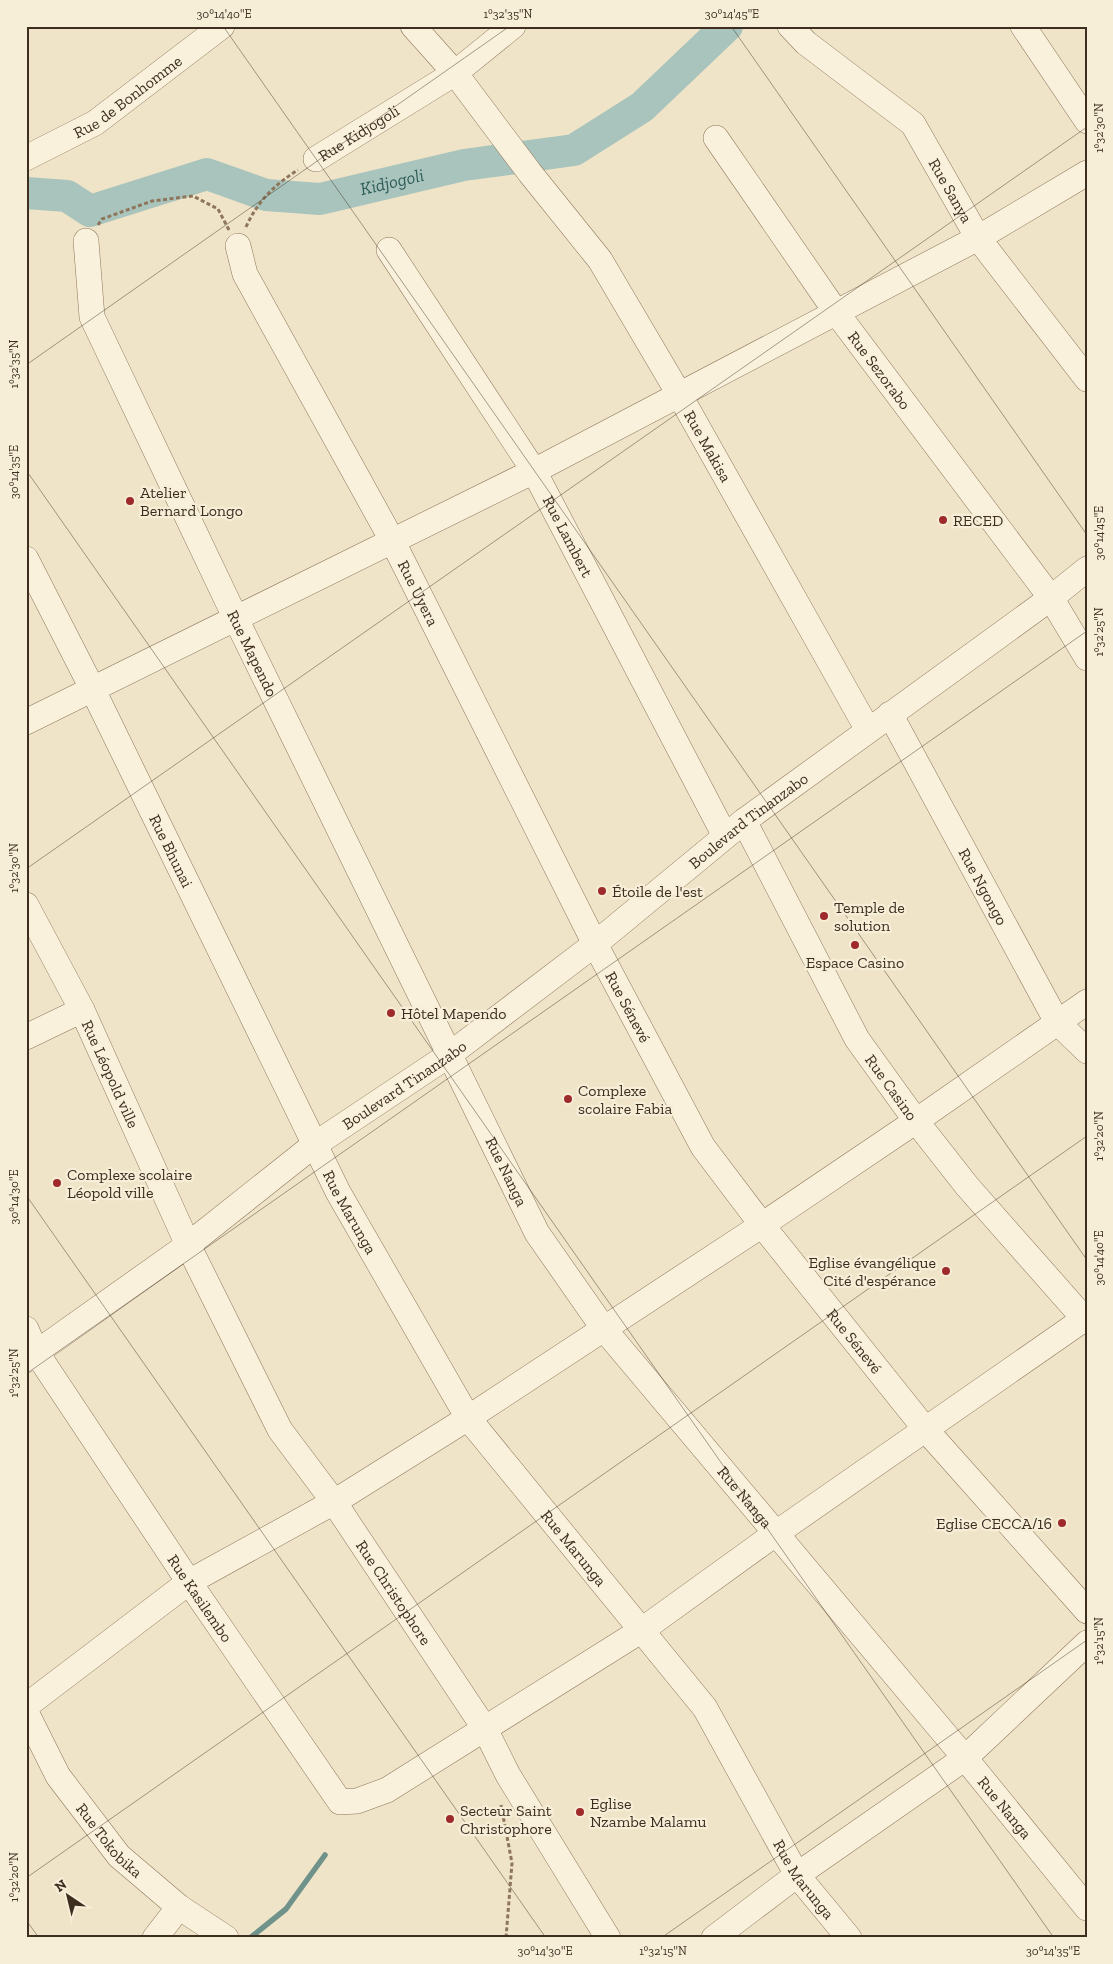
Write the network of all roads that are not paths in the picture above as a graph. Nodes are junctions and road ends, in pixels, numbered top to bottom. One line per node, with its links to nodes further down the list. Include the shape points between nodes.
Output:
1 (222, 26): 9 (street, Rue de Bonhomme, via 95,123)
2 (413, 26): 6 (street, Rue Makisa)
3 (514, 26): 6 (street, Rue Kidjogoli)
4 (790, 26): 12 (street, Rue Sanya, via 806,43 913,124)
5 (1025, 27): 7 (street)
6 (455, 73): 10 (street, Rue Kidjogoli); 18 (street, Rue Makisa, via 600,260)
7 (1087, 121)
8 (716, 138): 16 (street, Rue Sezorabo)
9 (26, 158)
10 (316, 159)
11 (1087, 173): 12 (street)
12 (978, 238): 16 (street); 17 (street, Rue Sanya)
13 (86, 241): 24 (street, Rue Mapendo, via 92,317)
14 (238, 246): 20 (street, Rue Uyera, via 245,274)
15 (389, 250): 19 (street, Rue Lambert)
16 (836, 312): 18 (street); 23 (street, Rue Sezorabo)
17 (1087, 379)
18 (679, 394): 19 (street); 29 (street, Rue Makisa)
19 (534, 471): 20 (street); 30 (street, Rue Lambert)
20 (393, 542): 24 (street); 32 (street, Rue Uyera)
21 (26, 559): 26 (street, Rue Bhunai)
22 (1087, 569): 23 (street, Boulevard Tinanzabo)
23 (1051, 598): 25 (street, Rue Sezorabo); 27 (street, Boulevard Tinanzabo)
24 (236, 619): 26 (street); 38 (street, Rue Mapendo)
25 (1087, 658)
26 (92, 688): 28 (street); 40 (street, Rue Bhunai)
27 (890, 714): 29 (street, Boulevard Tinanzabo); 35 (street, Rue Ngongo)
28 (26, 722)
29 (868, 730): 30 (street, Boulevard Tinanzabo)
30 (735, 828): 32 (street, Boulevard Tinanzabo); 39 (street, Rue Casino, via 857,1039)
31 (26, 905): 34 (street, Rue Léopold ville)
32 (595, 944): 38 (street, Boulevard Tinanzabo); 41 (street, Rue Sénevé, via 703,1147)
33 (1087, 1002): 35 (street)
34 (82, 1010): 36 (street); 42 (street, Rue Léopold ville)
35 (1057, 1022): 37 (street, Rue Ngongo); 39 (street)
36 (26, 1036)
37 (1087, 1051)
38 (449, 1055): 40 (street, Boulevard Tinanzabo); 45 (street, Rue Nanga, via 537,1233)
39 (916, 1121): 41 (street); 43 (street, Rue Casino, via 967,1186)
40 (314, 1145): 42 (street, Boulevard Tinanzabo); 47 (street, Rue Marunga)
41 (762, 1225): 45 (street); 48 (street, Rue Sénevé)
42 (188, 1245): 46 (street, Boulevard Tinanzabo); 49 (street, Rue Christophore, via 280,1430)
43 (1086, 1320): 48 (street)
44 (26, 1329): 46 (street, Rue Kasilembo)
45 (604, 1329): 47 (street); 50 (street, Rue Nanga)
46 (31, 1356): 51 (street, Rue Kasilembo)
47 (468, 1418): 49 (street); 53 (street, Rue Marunga)
48 (926, 1430): 50 (street); 52 (street, Rue Sénevé)
49 (334, 1502): 51 (street); 57 (street, Rue Christophore)
50 (775, 1534): 53 (street); 58 (street, Rue Nanga)
51 (189, 1582): 55 (street); 57 (street, Rue Kasilembo, via 340,1802 357,1801 386,1790)
52 (1087, 1611)
53 (642, 1630): 57 (street); 59 (street, Rue Marunga, via 705,1708)
54 (1087, 1643): 58 (street)
55 (26, 1706)
56 (26, 1712): 60 (street, Rue Tokobika, via 58,1776 118,1856)
57 (486, 1729): 64 (street, Rue Christophore, via 508,1775)
58 (965, 1758): 59 (street); 61 (street, Rue Nanga)
59 (797, 1875): 65 (street); 66 (street, Rue Marunga)
60 (179, 1907): 62 (street); 63 (street, Rue Tokobika)
61 (1087, 1908)
62 (155, 1938)
63 (226, 1938)
64 (608, 1938)
65 (714, 1938)
66 (849, 1938)

